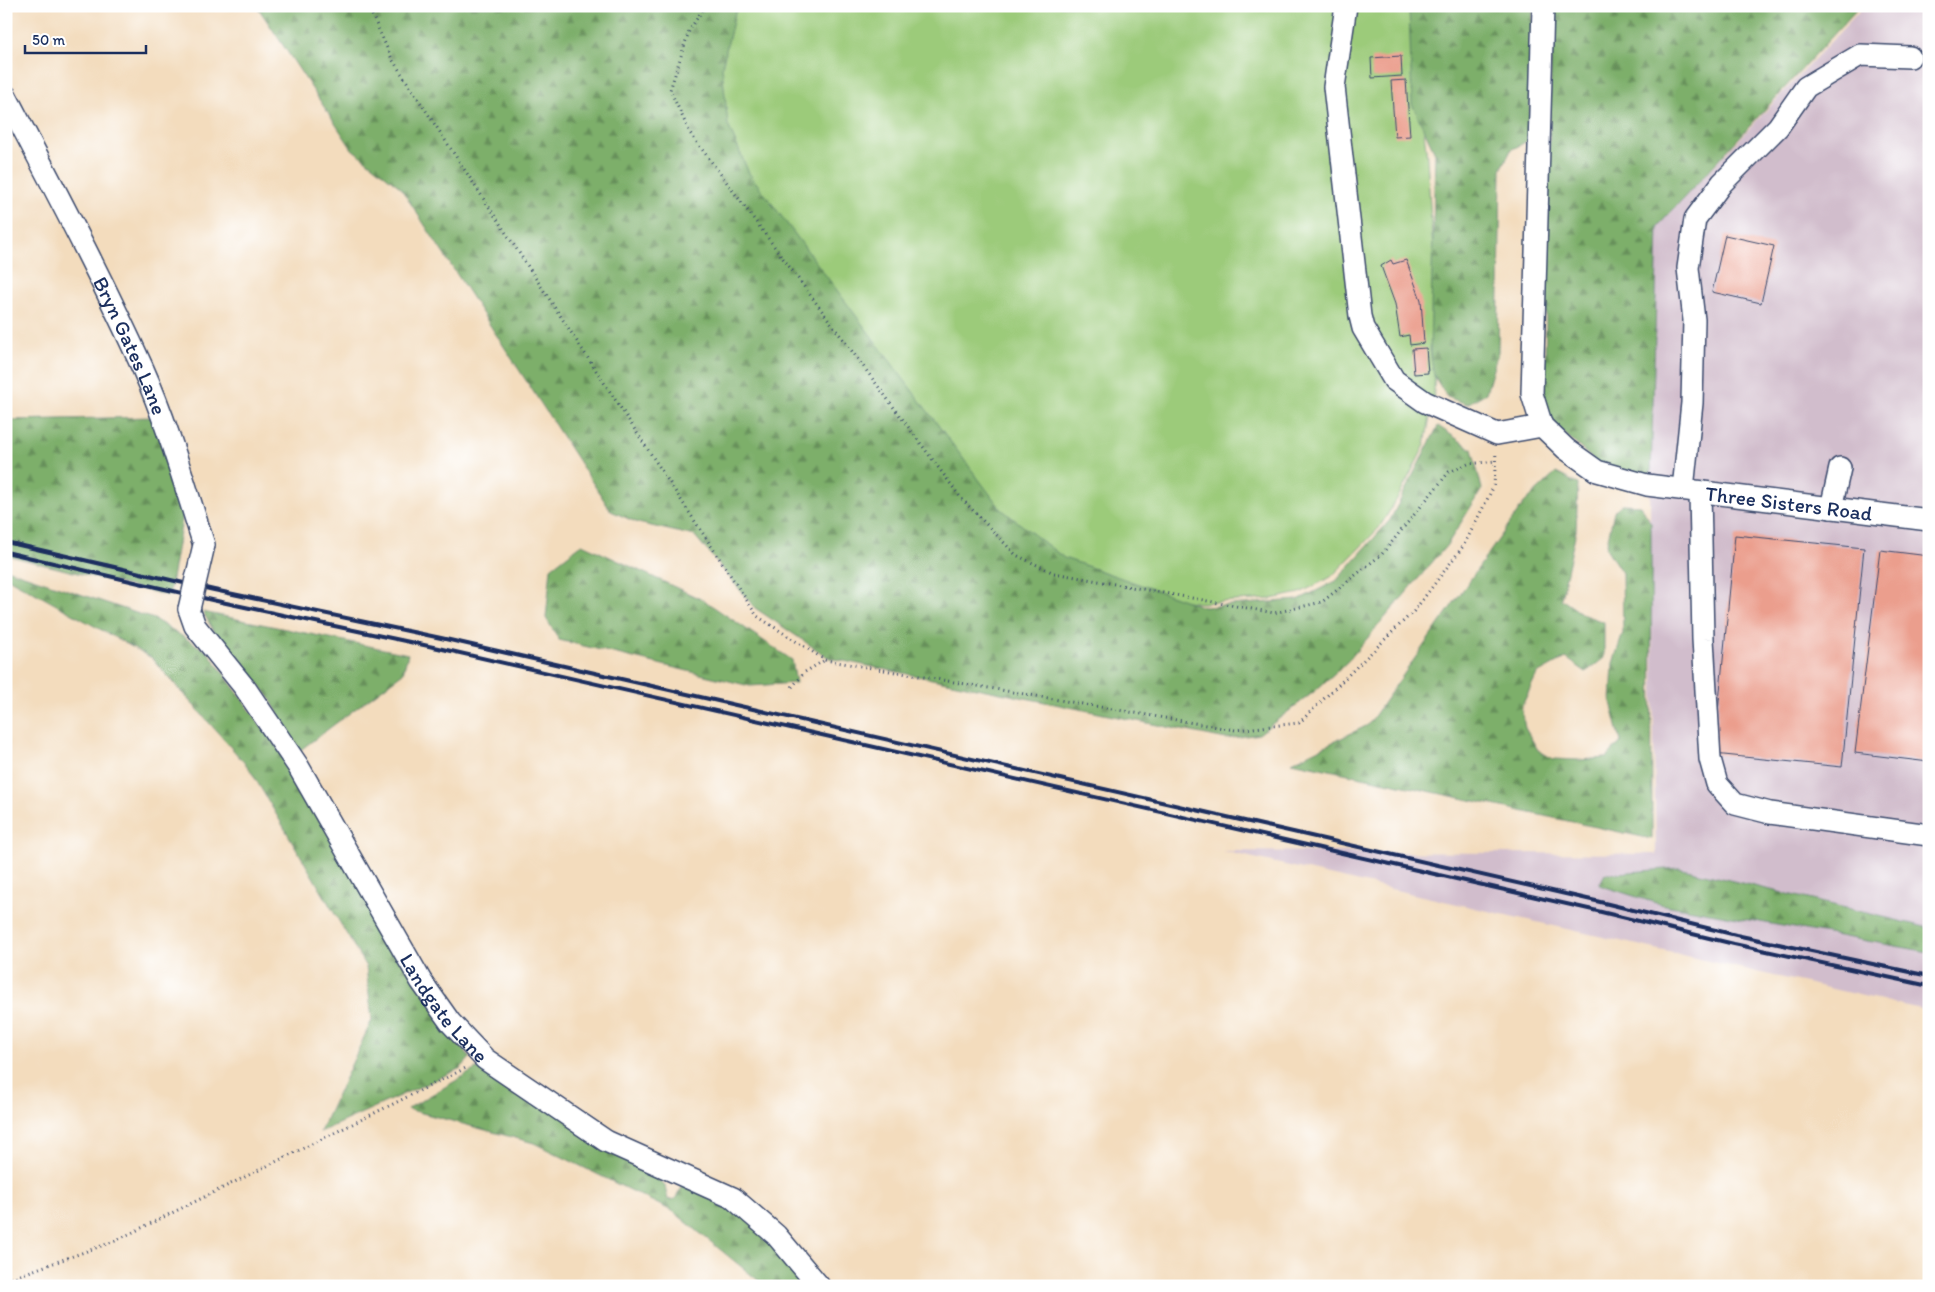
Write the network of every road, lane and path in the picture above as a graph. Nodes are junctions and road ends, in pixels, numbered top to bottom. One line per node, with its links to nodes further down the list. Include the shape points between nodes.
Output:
1 (368, 6): 15 (path, via 392,59 757,616)
2 (705, 6): 9 (path, via 689,30 670,90 690,133 961,498 1016,555 1054,573 1274,612 1322,602 1382,554 1449,472 1468,464)
3 (1346, 6): 8 (street, via 1334,87 1363,328 1394,380 1425,402)
4 (1543, 6): 7 (street, via 1532,394)
5 (1910, 57): 11 (street, via 1860,55 1806,87 1778,127 1722,183 1695,219 1688,268 1694,320)
6 (6, 96): 14 (street, Bryn Gates Lane, bridge, via 143,370 167,434 204,545)
7 (1542, 426): 8 (street); 11 (street, Three Sisters Road, via 1598,471 1648,485)
8 (1497, 434): 9 (path)
9 (1496, 461): 15 (path, via 1494,486 1464,545 1414,611 1299,722 1234,730)
10 (1840, 468): 12 (street)
11 (1692, 491): 12 (street, Three Sisters Road); 17 (street, via 1710,759 1717,784 1735,804 1770,813)
12 (1831, 508): 13 (street, Three Sisters Road)
13 (1929, 520)
14 (189, 609): 18 (street, Landgate Lane, via 195,626 245,688 298,766 421,981 450,1022)
15 (825, 660): 16 (path, via 804,672)
16 (792, 687)
17 (1929, 835)
18 (485, 1059): 19 (path, via 115,1242); 20 (street, Landgate Lane, via 606,1141 733,1198 776,1235)
19 (6, 1280)
20 (819, 1286)

